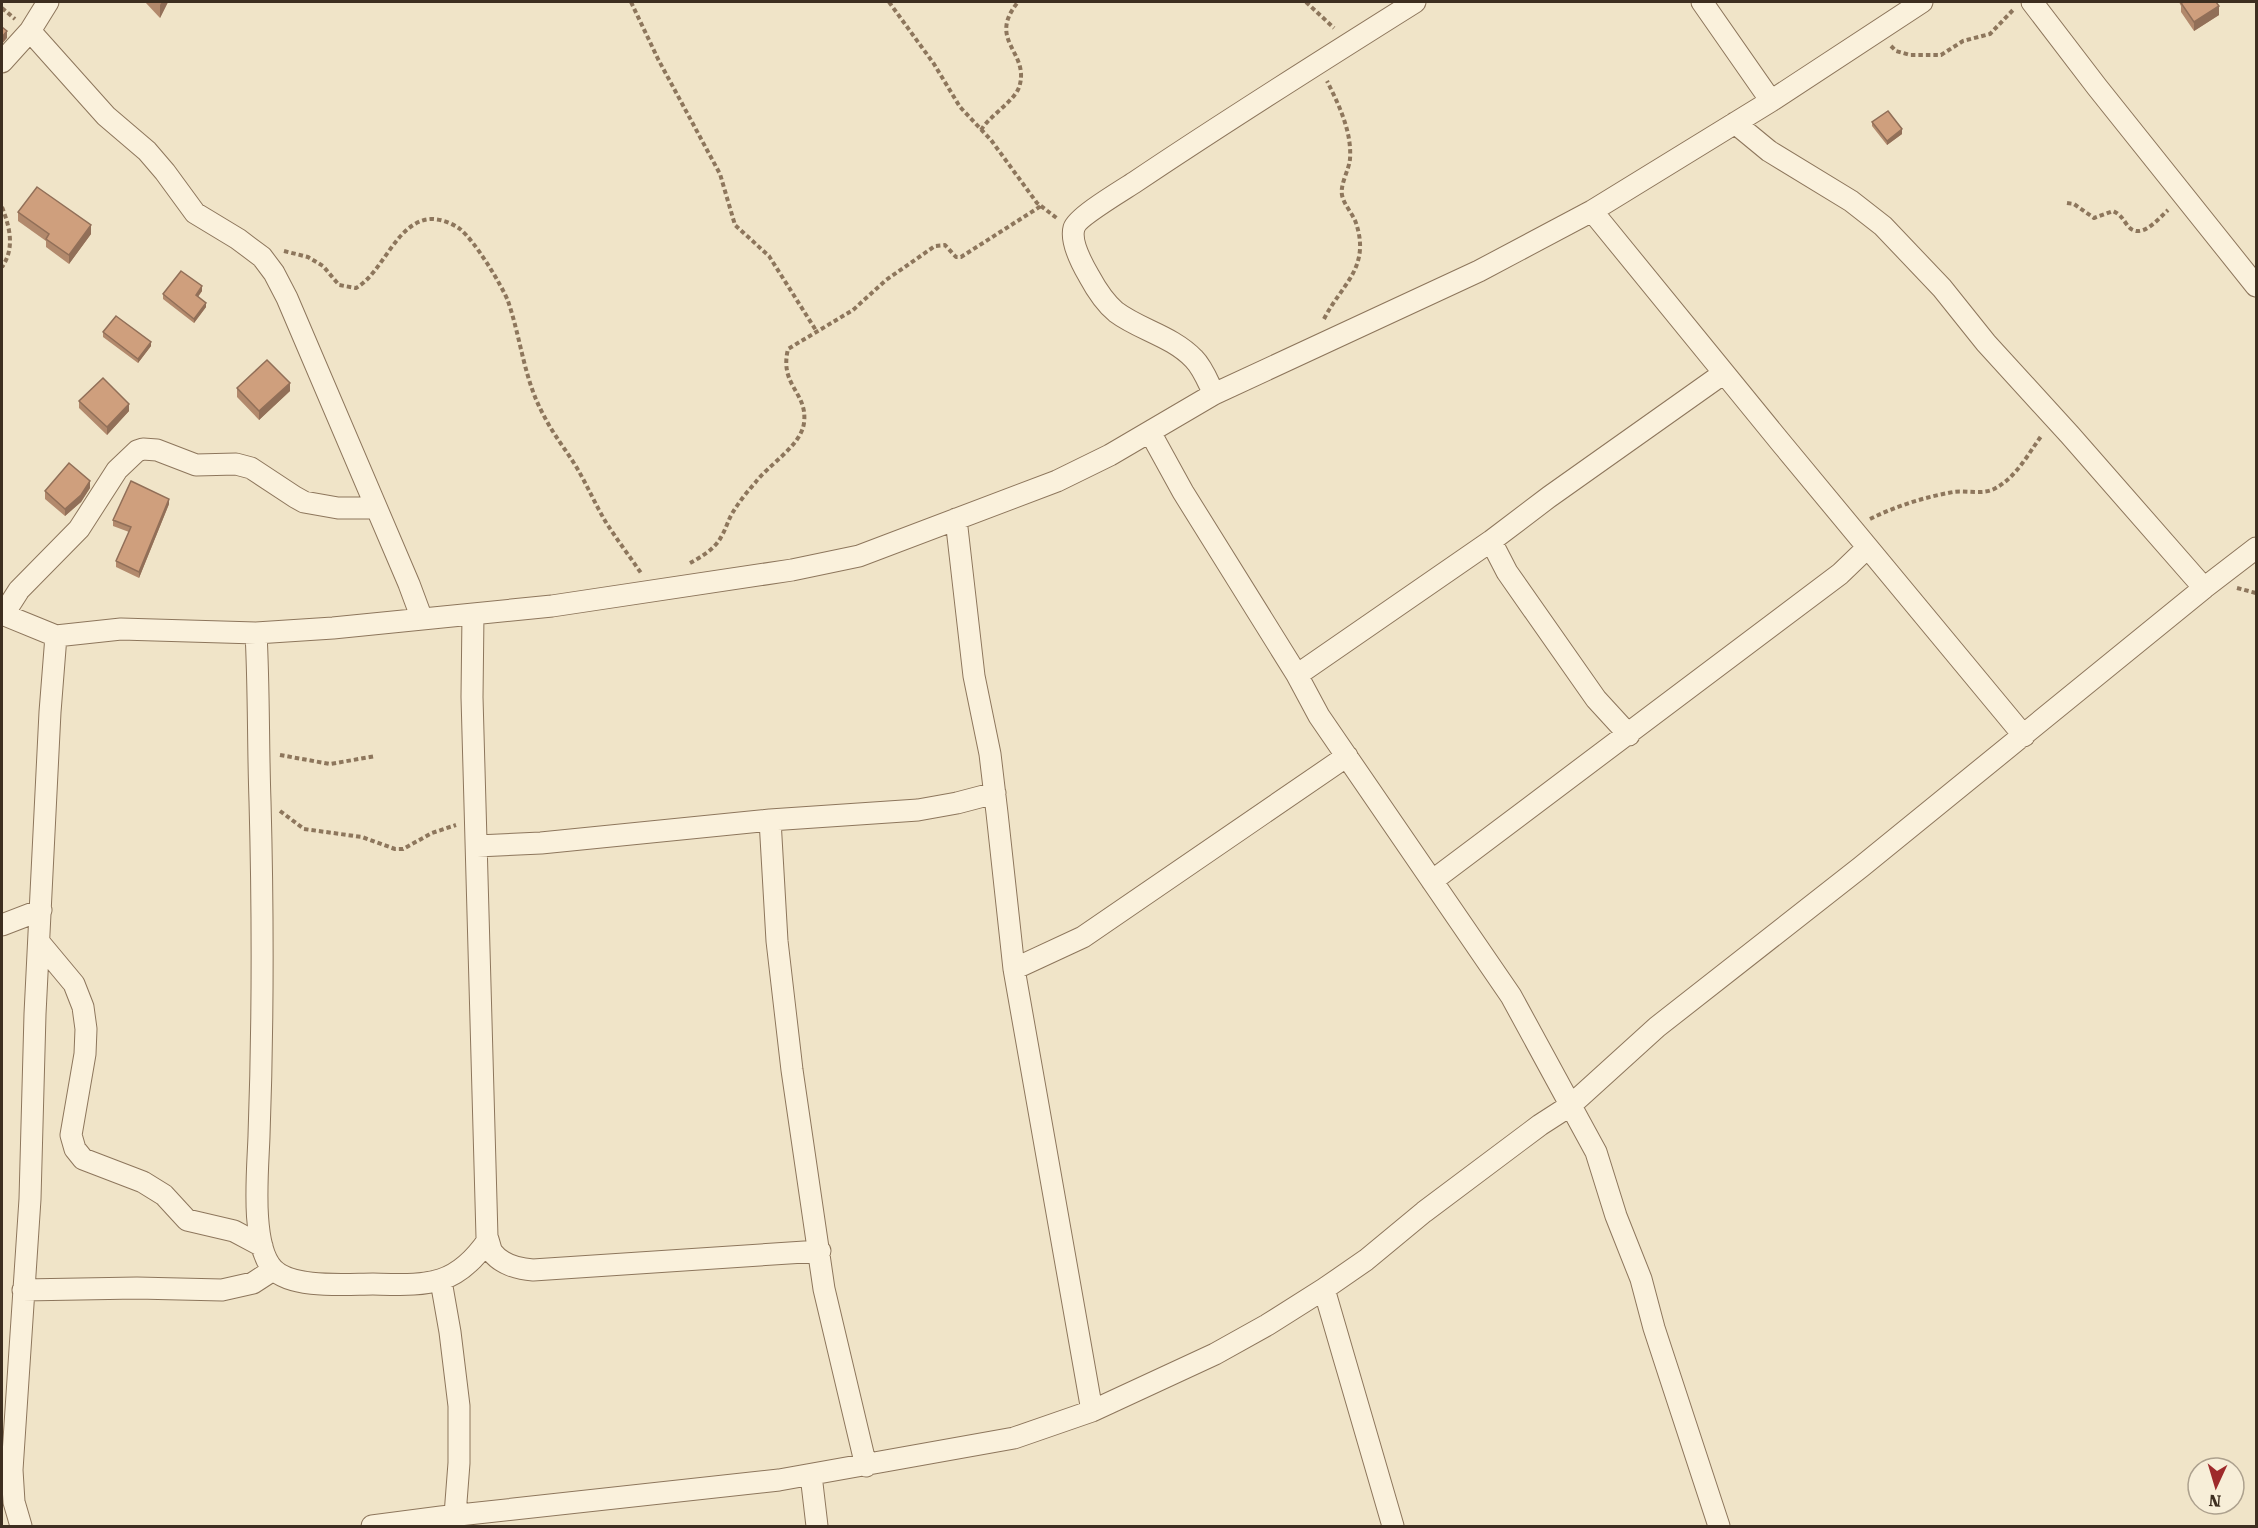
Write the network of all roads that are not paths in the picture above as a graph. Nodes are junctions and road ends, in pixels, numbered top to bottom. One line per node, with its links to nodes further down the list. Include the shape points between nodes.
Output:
1 (48, 2): 6 (street)
2 (1413, 2): 13 (street, via 1077,223 1076,246 1102,297 1117,312 1188,354 1201,367)
3 (1702, 2): 8 (street)
4 (1922, 2): 8 (street)
5 (2025, 4): 11 (street)
6 (30, 31): 7 (street); 15 (street, via 106,116 147,151 195,213 238,239 268,265 280,283)
7 (2, 62)
8 (1771, 101): 9 (street)
9 (1735, 123): 10 (street); 20 (street, via 1769,151 1851,201 1883,226 1942,288 1986,343)
10 (1592, 211): 12 (street); 13 (street, via 1479,271)
11 (2254, 277)
12 (1724, 373): 17 (street); 18 (street)
13 (1214, 394): 14 (street)
14 (1150, 432): 16 (street, via 1057,481); 26 (street, via 1211,539)
15 (376, 508): 21 (street, via 339,508 304,502 251,468 236,464 196,465 157,450 143,449 117,470 79,529 19,590); 23 (street)
16 (956, 519): 22 (street, via 859,556 792,570); 30 (street, via 974,676)
17 (1491, 541): 26 (street); 27 (street, via 1507,572 1596,699)
18 (1867, 548): 27 (street, via 1840,574); 28 (street)
19 (2256, 548): 20 (street)
20 (2204, 588): 28 (street)
21 (2, 614): 25 (street)
22 (473, 614): 23 (street); 32 (street)
23 (422, 619): 24 (street)
24 (256, 633): 25 (street, via 121,629); 40 (street, via 262,1037 257,1213)
25 (56, 636): 34 (street)
26 (1297, 675): 29 (street, via 1319,717)
27 (1629, 735): 33 (street)
28 (2024, 736): 38 (street, via 1657,1027)
29 (1347, 756): 33 (street); 37 (street, via 1083,937)
30 (995, 793): 31 (street, via 918,810); 37 (street)
31 (771, 820): 32 (street); 41 (street, via 777,941)
32 (477, 846): 39 (street)
33 (1432, 881): 38 (street, via 1510,996)
34 (41, 910): 35 (street); 36 (street)
35 (2, 925)
36 (39, 942): 40 (street, via 74,984 83,1007 85,1053 71,1135 75,1149 83,1159 143,1182 164,1195 187,1220 234,1232); 45 (street)
37 (1014, 969): 47 (street)
38 (1571, 1105): 44 (street); 56 (street, via 1596,1152 1641,1279)
39 (488, 1239): 41 (street, via 492,1252 520,1270); 43 (street, via 467,1265)
40 (262, 1246): 42 (street)
41 (820, 1251): 48 (street, via 824,1289)
42 (273, 1270): 43 (street, via 302,1282 329,1284); 45 (street, via 253,1282 222,1290)
43 (441, 1281): 50 (street, via 459,1406)
44 (1324, 1289): 47 (street, via 1215,1354); 55 (street)
45 (23, 1290): 46 (street)
46 (10, 1363): 52 (street, via 14,1502)
47 (1092, 1411): 48 (street, via 1014,1438)
48 (866, 1466): 49 (street)
49 (811, 1475): 51 (street); 54 (street)
50 (455, 1515): 51 (street); 53 (street)
51 (504, 1519)
52 (21, 1527)
53 (372, 1527)
54 (817, 1527)
55 (1393, 1527)
56 (1719, 1527)

